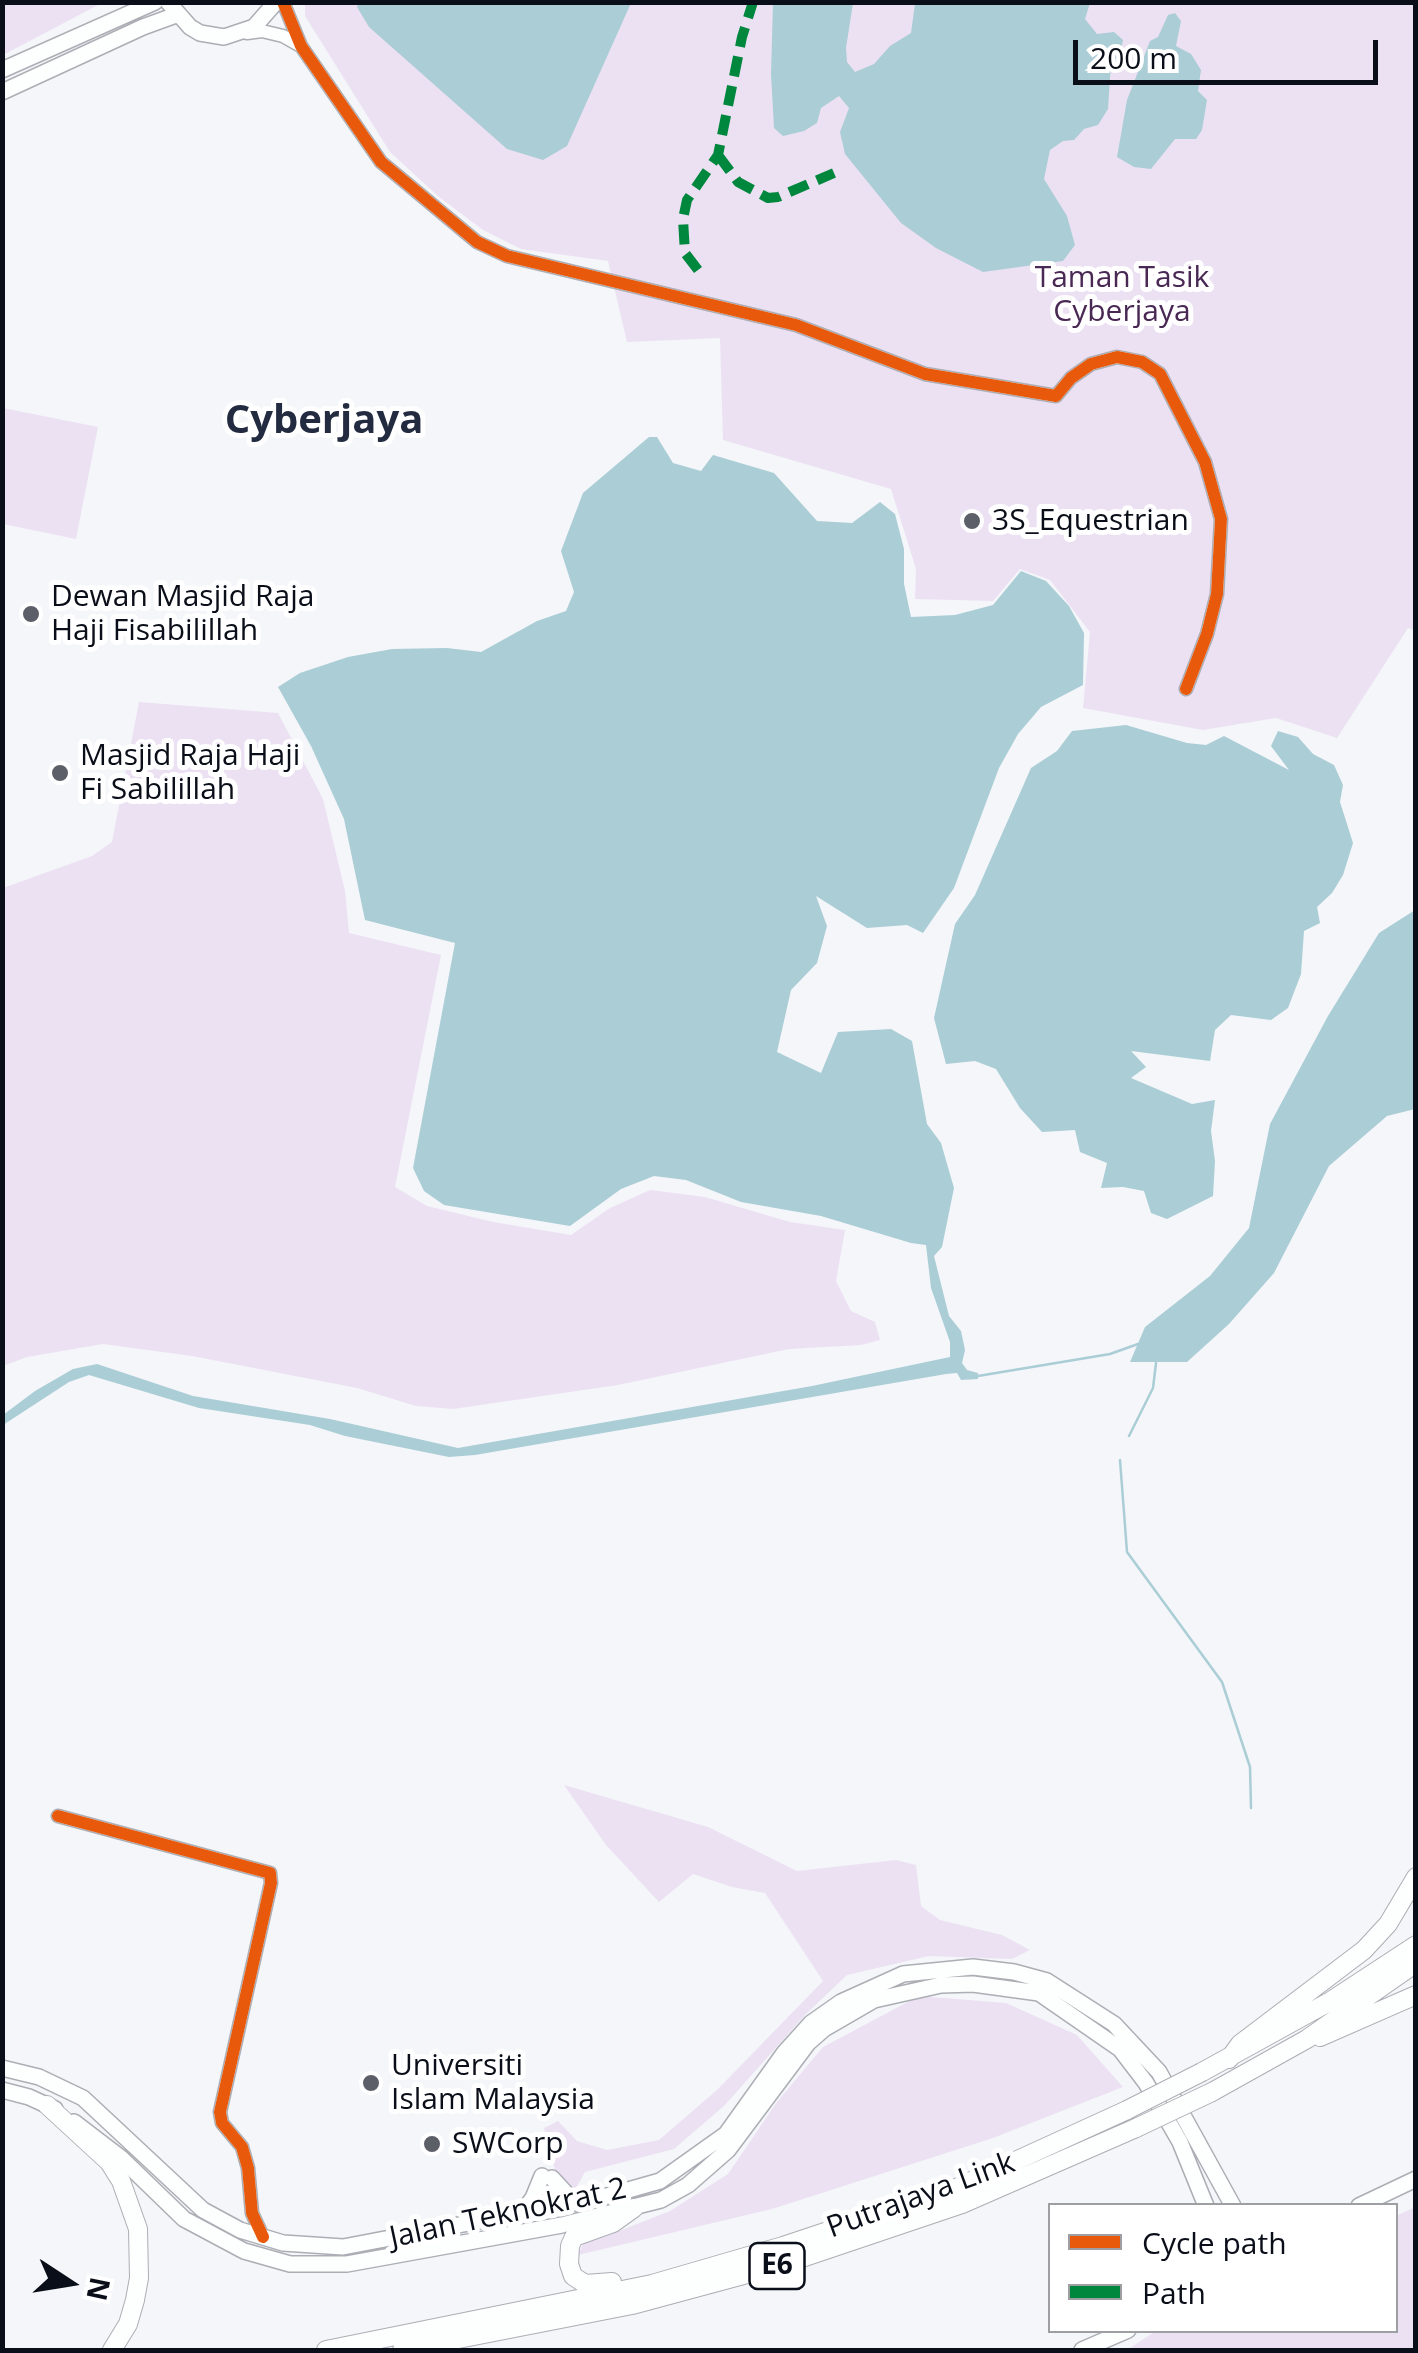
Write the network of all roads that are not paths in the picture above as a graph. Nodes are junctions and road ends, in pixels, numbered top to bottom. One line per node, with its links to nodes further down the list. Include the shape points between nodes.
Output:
1 (154, 2): 7 (main road)
2 (276, 2): 5 (main road, via 266,18)
3 (283, 2): 6 (street)
4 (172, 9): 5 (main road, via 200,33); 8 (main road)
5 (240, 34): 6 (street, via 283,36)
6 (302, 46): 9 (street, via 382,162 477,242 507,256 796,326 925,374 1056,396 1091,364 1117,357 1160,374 1205,462 1221,519 1217,594)
7 (2, 70)
8 (2, 92)
9 (1186, 688)
10 (58, 1816): 27 (street, via 270,1872 220,2112 242,2147)
11 (1416, 1877): 16 (highway, via 1364,1950)
12 (1416, 1945): 16 (highway, Putrajaya Link / E6)
13 (1416, 1963): 15 (highway, Putrajaya Link / E6)
14 (1416, 1995): 15 (highway, via 1329,2036)
15 (1308, 2039): 35 (highway, Putrajaya Link / E6, bridge, via 1212,2092 962,2204 784,2264 632,2305)
16 (1229, 2059): 31 (highway, Putrajaya Link / E6, bridge, via 954,2189)
17 (2, 2068): 29 (main road, Jalan Teknokrat 2, via 82,2098)
18 (2, 2090): 19 (main road, Jalan Teknokrat 2)
19 (47, 2104): 26 (main road, Jalan Teknokrat 2, via 88,2130 184,2219 244,2251 290,2264 348,2264); 33 (highway, via 108,2162 138,2229 135,2300)
20 (1416, 2182): 24 (main road); 25 (main road)
21 (575, 2202): 23 (main road, Jalan Teknokrat 2, via 660,2181 696,2158 726,2134 811,2023 841,2002 903,1974 973,1967 1047,1981 1114,2024 1159,2072); 28 (main road, Jalan Teknokrat 2); 28 (main road, via 547,2177)
22 (1205, 2203): 26 (main road, Jalan Teknokrat 2, via 1180,2142 1120,2050 1038,1993 973,1984 874,2000 824,2029 728,2150 688,2185)
23 (1231, 2203)
24 (1366, 2203)
25 (1381, 2203)
26 (634, 2208): 31 (highway, via 574,2237 570,2271 593,2285)
27 (252, 2212): 29 (street); 30 (street)
28 (521, 2214): 30 (main road, Jalan Teknokrat 2, via 342,2247)
29 (222, 2220): 30 (main road, Jalan Teknokrat 2)
30 (263, 2237)
31 (672, 2278): 34 (highway, Putrajaya Link / E6)
32 (1121, 2333): 36 (main road)
33 (112, 2350)
34 (326, 2350)
35 (402, 2350)
36 (1082, 2350)

